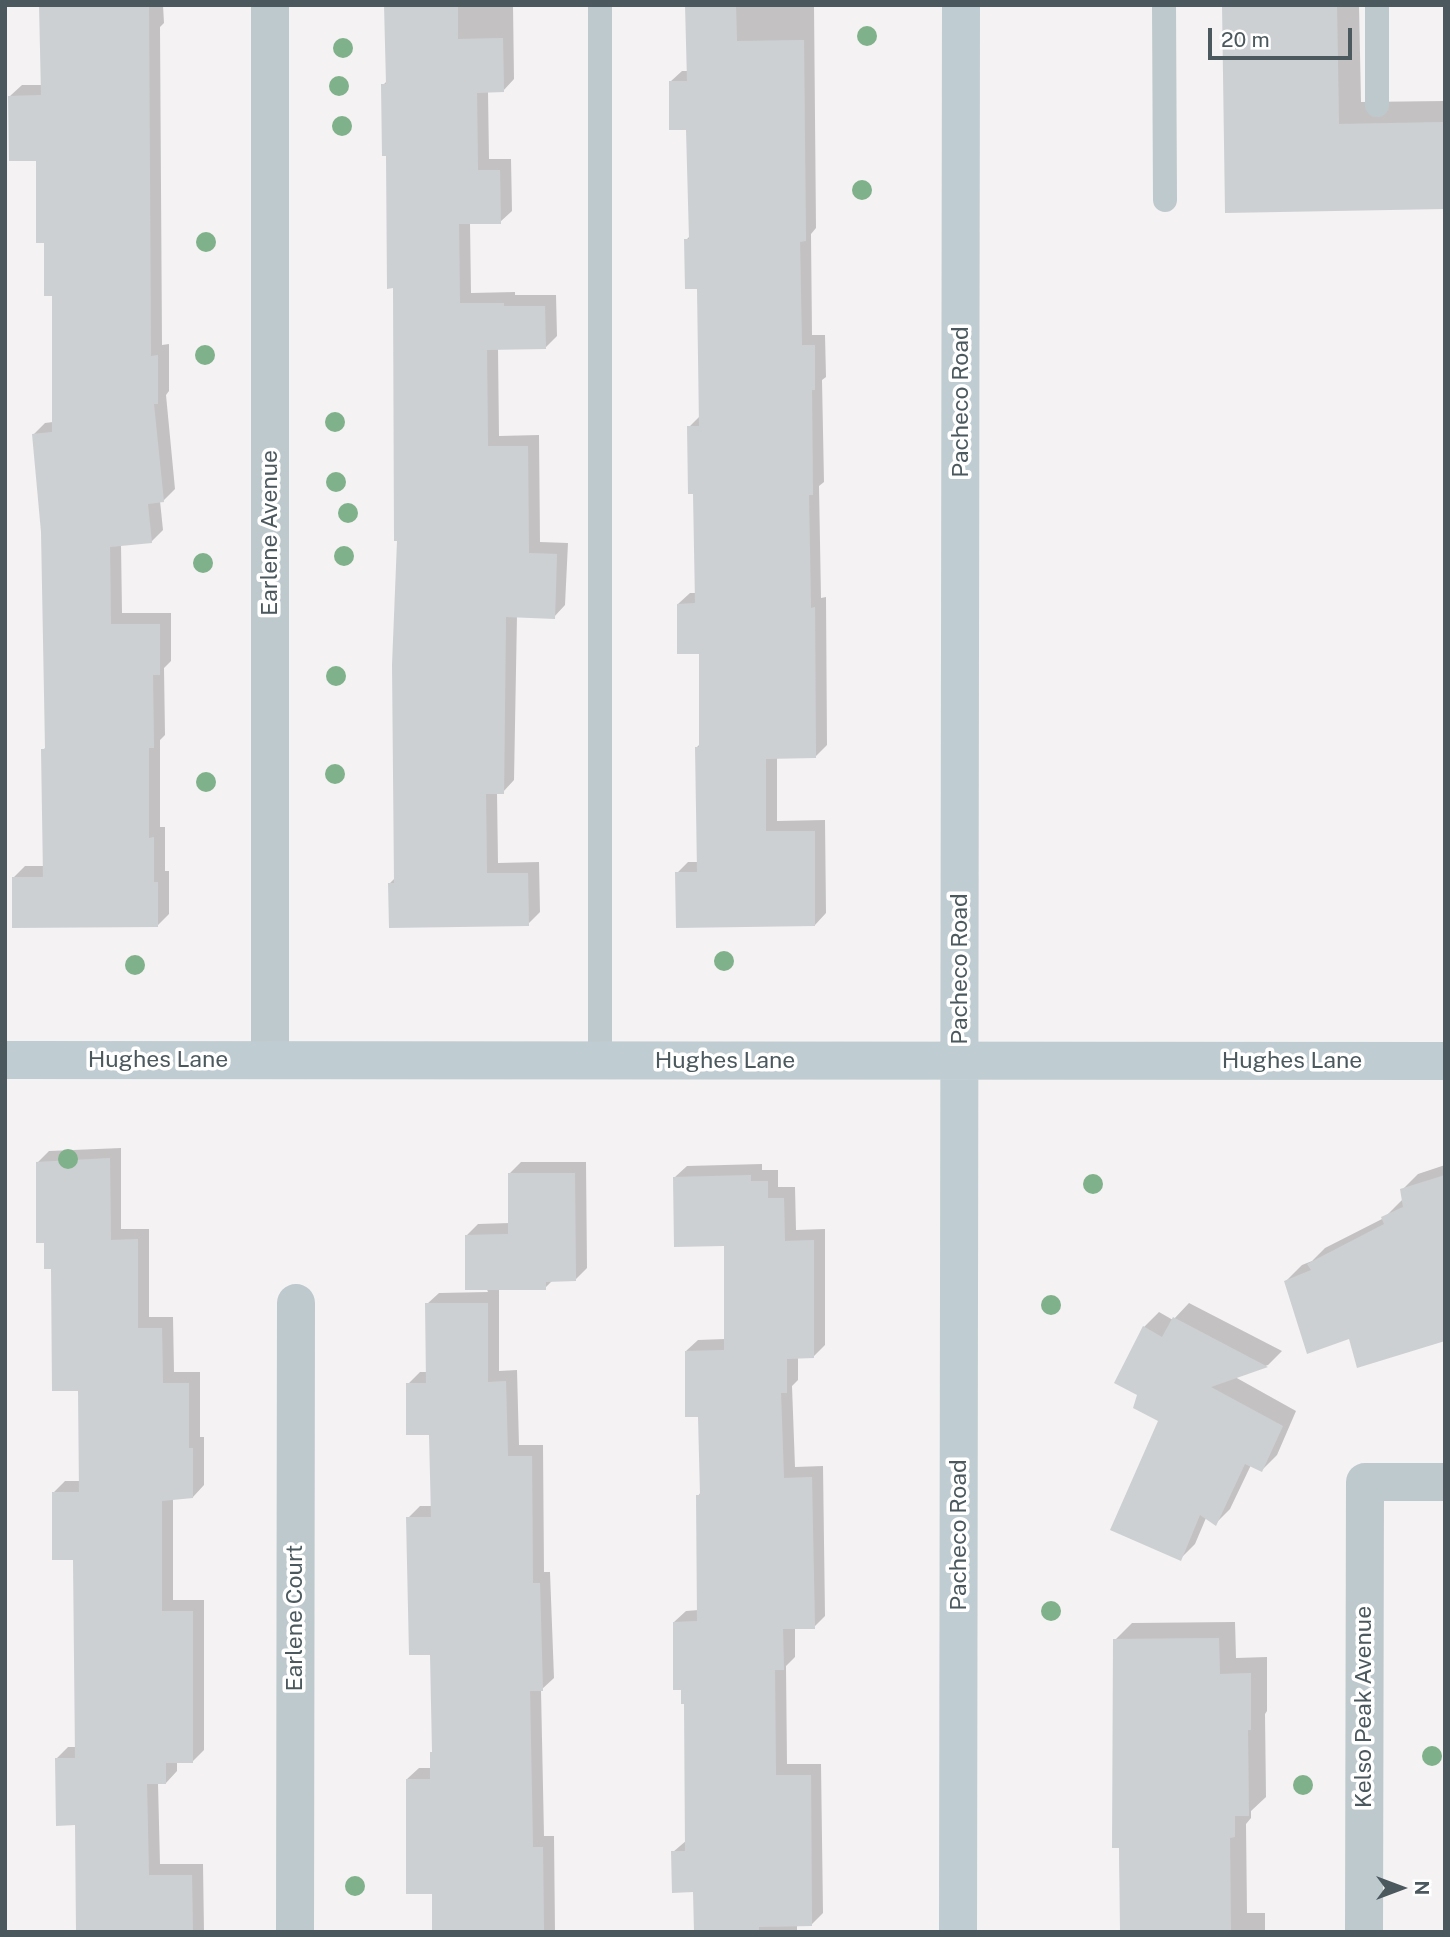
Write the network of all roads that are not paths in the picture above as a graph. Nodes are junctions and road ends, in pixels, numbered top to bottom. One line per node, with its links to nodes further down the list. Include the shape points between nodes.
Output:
1 (270, 5): 9 (street, Earlene Avenue)
2 (600, 5): 10 (lane)
3 (961, 5): 11 (street, Pacheco Road)
4 (1164, 5): 7 (lane)
5 (1377, 5): 6 (lane)
6 (1377, 105)
7 (1165, 200)
8 (5, 1060): 9 (street, Hughes Lane)
9 (270, 1060): 10 (street, Hughes Lane)
10 (600, 1060): 11 (street, Hughes Lane)
11 (960, 1061): 12 (street, Hughes Lane); 16 (street, Pacheco Road)
12 (1445, 1061)
13 (296, 1303): 15 (street, Earlene Court)
14 (1445, 1482): 17 (street, Kelso Peak Avenue, via 1365,1482)
15 (295, 1932)
16 (958, 1932)
17 (1364, 1932)

